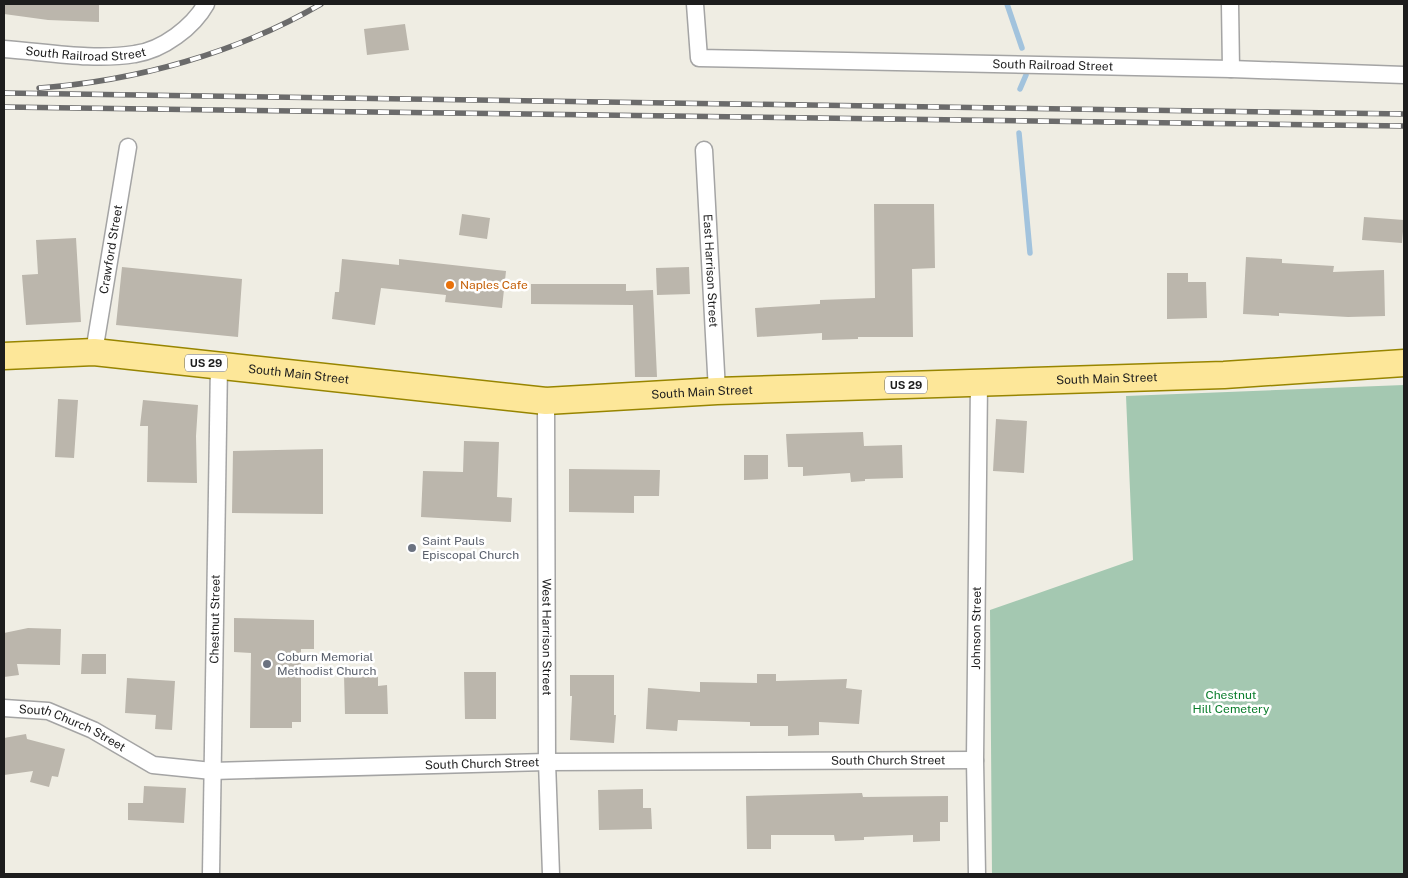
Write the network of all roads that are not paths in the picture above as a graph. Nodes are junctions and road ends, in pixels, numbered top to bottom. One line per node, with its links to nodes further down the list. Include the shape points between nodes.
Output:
1 (206, 4): 4 (street, South Railroad Street, via 200,14 167,42 137,54 92,56)
2 (695, 4): 5 (street, South Railroad Street, via 699,58)
3 (1230, 4): 5 (street)
4 (4, 49)
5 (1231, 69): 6 (street, South Railroad Street)
6 (1404, 75)
7 (128, 147): 9 (street, Crawford Street)
8 (704, 150): 14 (street, East Harrison Street)
9 (94, 352): 10 (main road, South Main Street / US 29); 12 (main road, South Main Street / US 29)
10 (4, 356)
11 (1404, 363): 13 (main road, South Main Street / US 29, via 1224,375)
12 (219, 364): 15 (main road, South Main Street / US 29); 19 (street, Chestnut Street)
13 (979, 382): 14 (main road, South Main Street / US 29); 17 (street, Johnson Street)
14 (717, 391): 15 (main road, South Main Street / US 29)
15 (546, 401): 18 (street, West Harrison Street)
16 (4, 708): 19 (street, South Church Street, via 48,711 93,730 153,765)
17 (975, 760): 18 (street, South Church Street); 22 (street, Johnson Street)
18 (547, 762): 19 (street, South Church Street); 21 (street, West Harrison Street)
19 (212, 771): 20 (street, Chestnut Street)
20 (211, 874)
21 (551, 874)
22 (977, 874)

